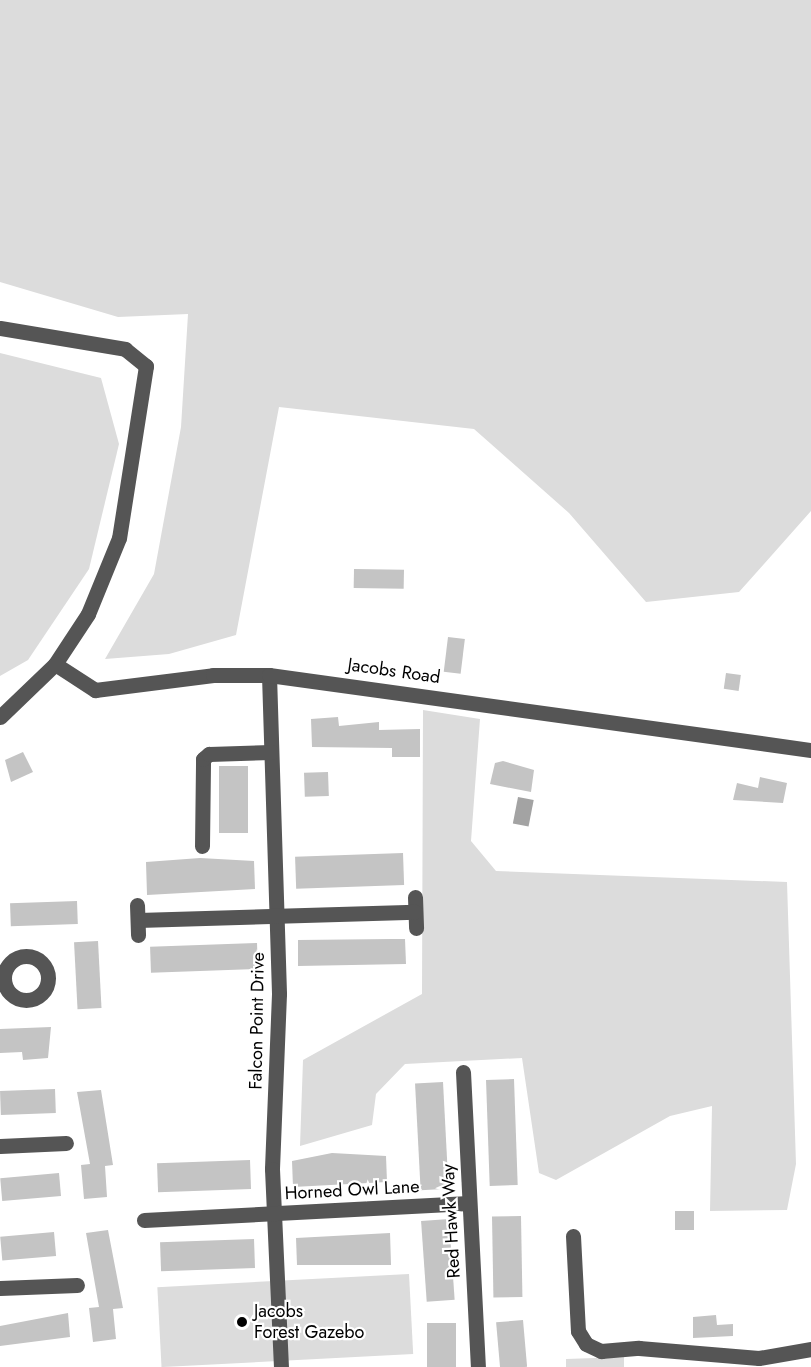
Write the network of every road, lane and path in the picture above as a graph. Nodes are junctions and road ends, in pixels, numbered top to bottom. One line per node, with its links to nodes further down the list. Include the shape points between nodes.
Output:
1 (0, 328): 2 (street, via 125,350 146,366 119,538 88,614)
2 (55, 664): 3 (street, Jacobs Road, via 95,690 213,675); 4 (street)
3 (269, 675): 5 (street, Jacobs Road); 6 (street, Falcon Point Drive)
4 (0, 717)
5 (811, 750)
6 (271, 752): 7 (street, via 209,754 203,759); 8 (street, Falcon Point Drive)
7 (202, 846)
8 (277, 915): 9 (street); 10 (street, via 415,904); 15 (street, Falcon Point Drive)
9 (138, 920)
10 (416, 928)
11 (463, 1072): 14 (street, Red Hawk Way)
12 (66, 1143): 13 (street)
13 (0, 1146)
14 (469, 1203): 15 (street, Horned Owl Lane); 22 (street, Red Hawk Way)
15 (274, 1213): 16 (street, Horned Owl Lane); 21 (street, Falcon Point Drive)
16 (144, 1220)
17 (573, 1236): 20 (street, via 578,1331 586,1344 601,1351 639,1347 759,1358)
18 (77, 1285): 19 (street)
19 (0, 1288)
20 (811, 1349)
21 (281, 1367)
22 (478, 1367)

